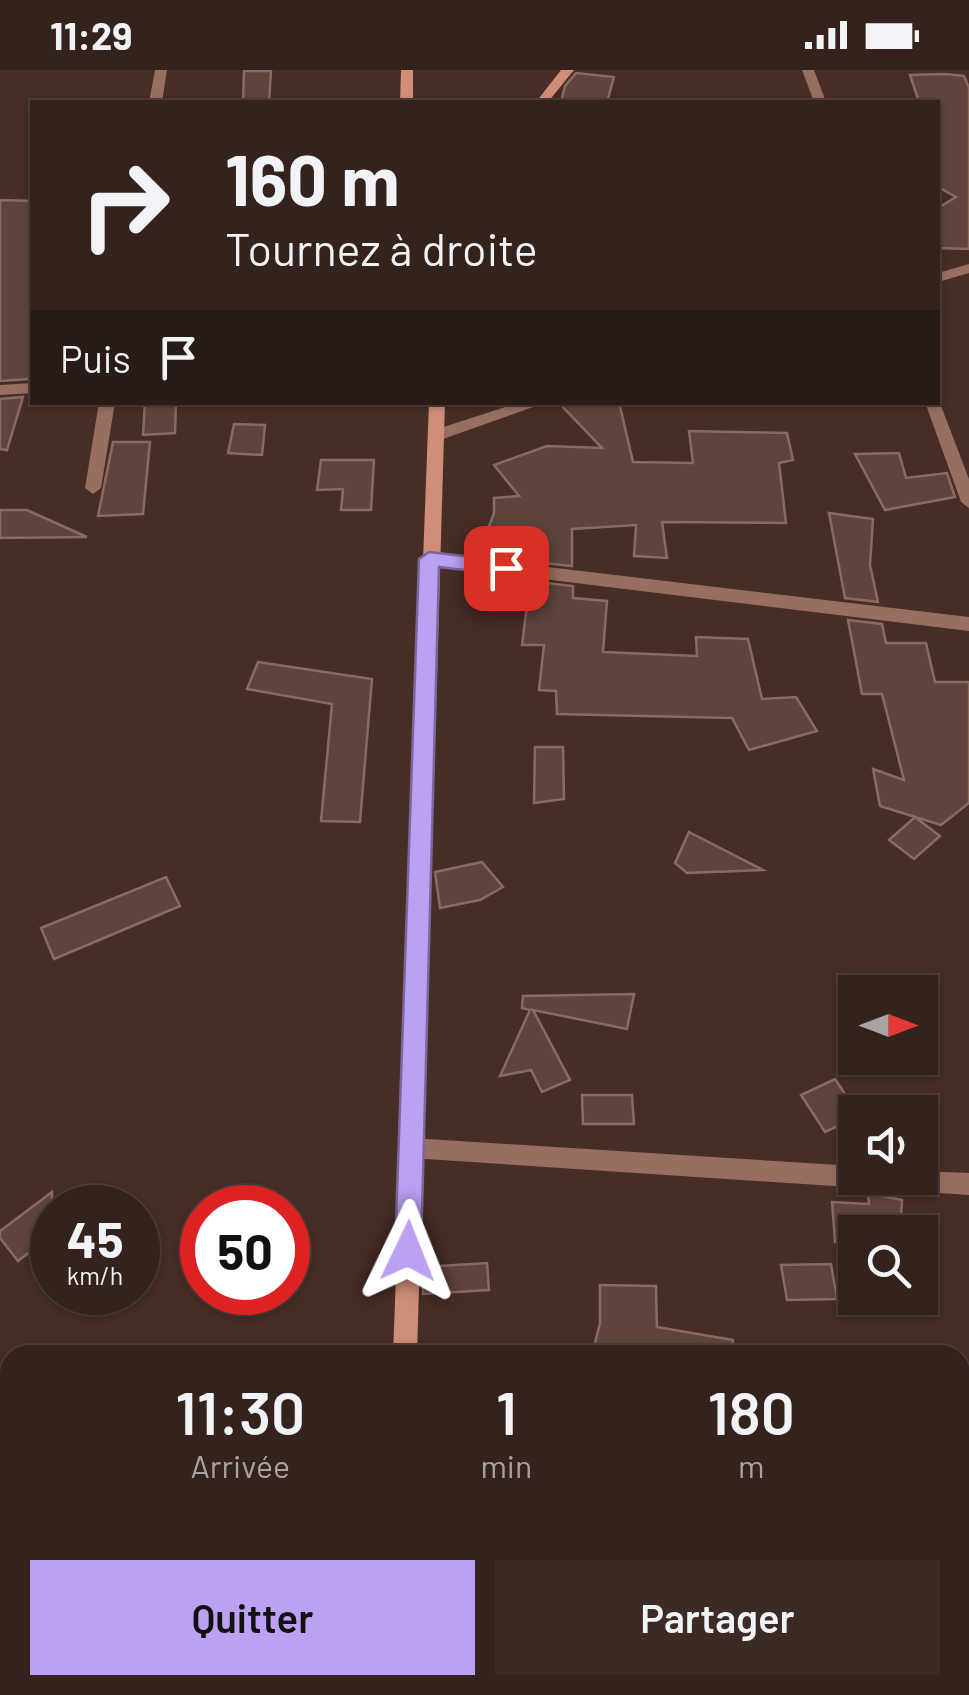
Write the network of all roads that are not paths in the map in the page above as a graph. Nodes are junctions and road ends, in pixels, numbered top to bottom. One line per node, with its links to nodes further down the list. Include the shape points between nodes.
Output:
1 (161, 70): 5 (street)
2 (406, 70): 6 (main road)
3 (568, 70): 7 (main road)
4 (808, 70): 8 (street)
5 (156, 100)
6 (407, 100)
7 (544, 100)
8 (819, 100)
9 (969, 268): 10 (street)
10 (940, 277)
11 (30, 388): 12 (street)
12 (0, 390)
13 (107, 405): 18 (street)
14 (437, 405): 17 (main road)
15 (530, 405): 17 (street)
16 (934, 405): 19 (street)
17 (438, 434): 20 (main road)
18 (93, 488)
19 (969, 502)
20 (429, 559): 21 (street); 22 (main road)
21 (969, 624)
22 (411, 1148): 23 (street); 26 (main road)
23 (838, 1176)
24 (938, 1182): 25 (street)
25 (969, 1184)
26 (405, 1345)

